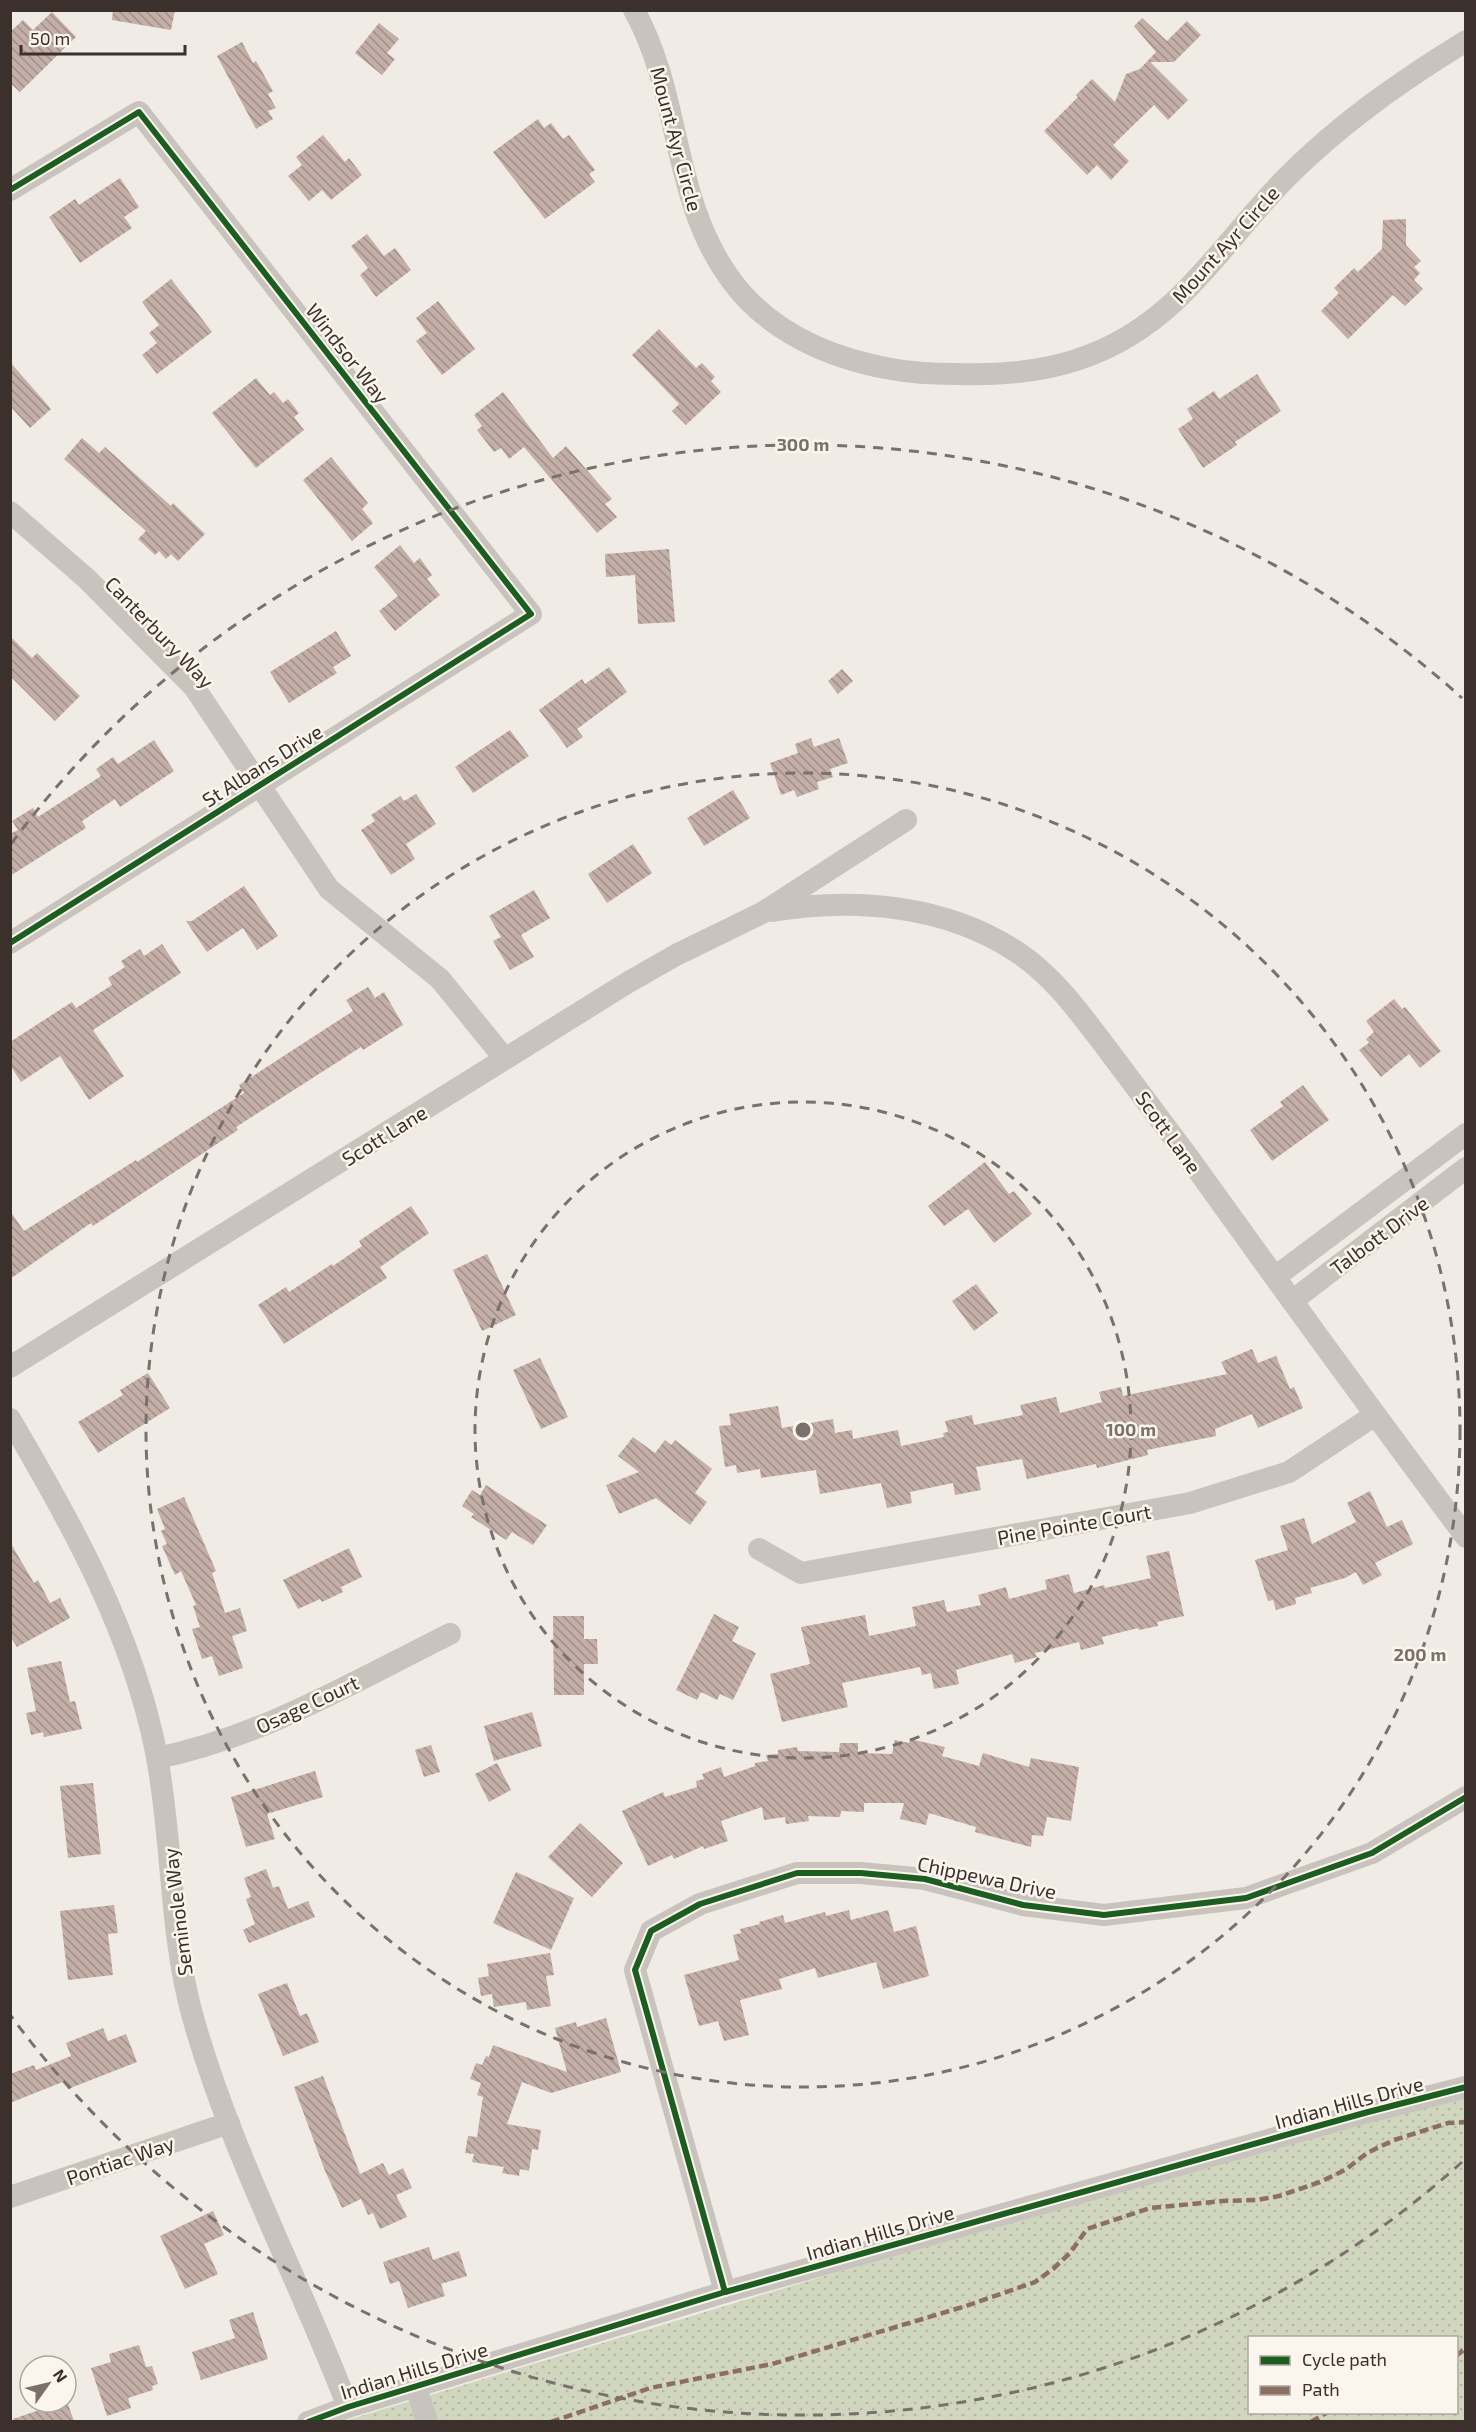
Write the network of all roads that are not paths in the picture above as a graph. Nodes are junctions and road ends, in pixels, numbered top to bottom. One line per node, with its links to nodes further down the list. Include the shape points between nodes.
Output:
1 (633, 10): 2 (street, Mount Ayr Circle, via 667,95 695,214 711,250 732,282 759,311 826,352 863,364 939,374 1012,374 1048,369 1124,339 1176,300 1315,149 1384,93)
2 (1466, 41)
3 (10, 190): 5 (street, Windsor Way, via 139,112)
4 (10, 512): 6 (street, Canterbury Way, via 87,579 194,687)
5 (531, 614): 6 (street, St Albans Drive)
6 (260, 786): 9 (street, St Albans Drive); 10 (street, Canterbury Way, via 329,889 440,979)
7 (906, 820): 8 (street, Scott Lane)
8 (762, 913): 10 (street, Scott Lane, via 676,955); 13 (street, Scott Lane, via 831,904 898,909 970,927 1020,953 1042,970 1079,1011)
9 (10, 943)
10 (505, 1059): 15 (street, Scott Lane)
11 (1466, 1134): 13 (street)
12 (1466, 1168): 14 (street, Talbott Drive)
13 (1275, 1277): 14 (street, Scott Lane)
14 (1292, 1301): 16 (street, Scott Lane)
15 (10, 1366)
16 (1375, 1415): 18 (street, Scott Lane); 19 (street, Pine Pointe Court, via 1289,1472 1190,1503 801,1573)
17 (10, 1419): 21 (street, Seminole Way, via 69,1523 117,1624 140,1690)
18 (1466, 1537)
19 (759, 1550)
20 (450, 1634): 21 (street, Osage Court, via 256,1729)
21 (157, 1758): 24 (street, Seminole Way, via 187,1994)
22 (1466, 1797): 26 (street, Chippewa Drive, via 1372,1853 1246,1898 1104,1915 1023,1905 925,1879 797,1873 700,1904 651,1931 635,1970)
23 (1466, 2087): 26 (street, Indian Hills Drive)
24 (229, 2123): 25 (street, Pontiac Way); 28 (street, Seminole Way)
25 (10, 2197)
26 (725, 2292): 27 (street, Indian Hills Drive)
27 (416, 2386): 28 (street, Indian Hills Drive); 30 (street)
28 (348, 2407): 29 (street, Indian Hills Drive)
29 (308, 2421)
30 (427, 2421)

